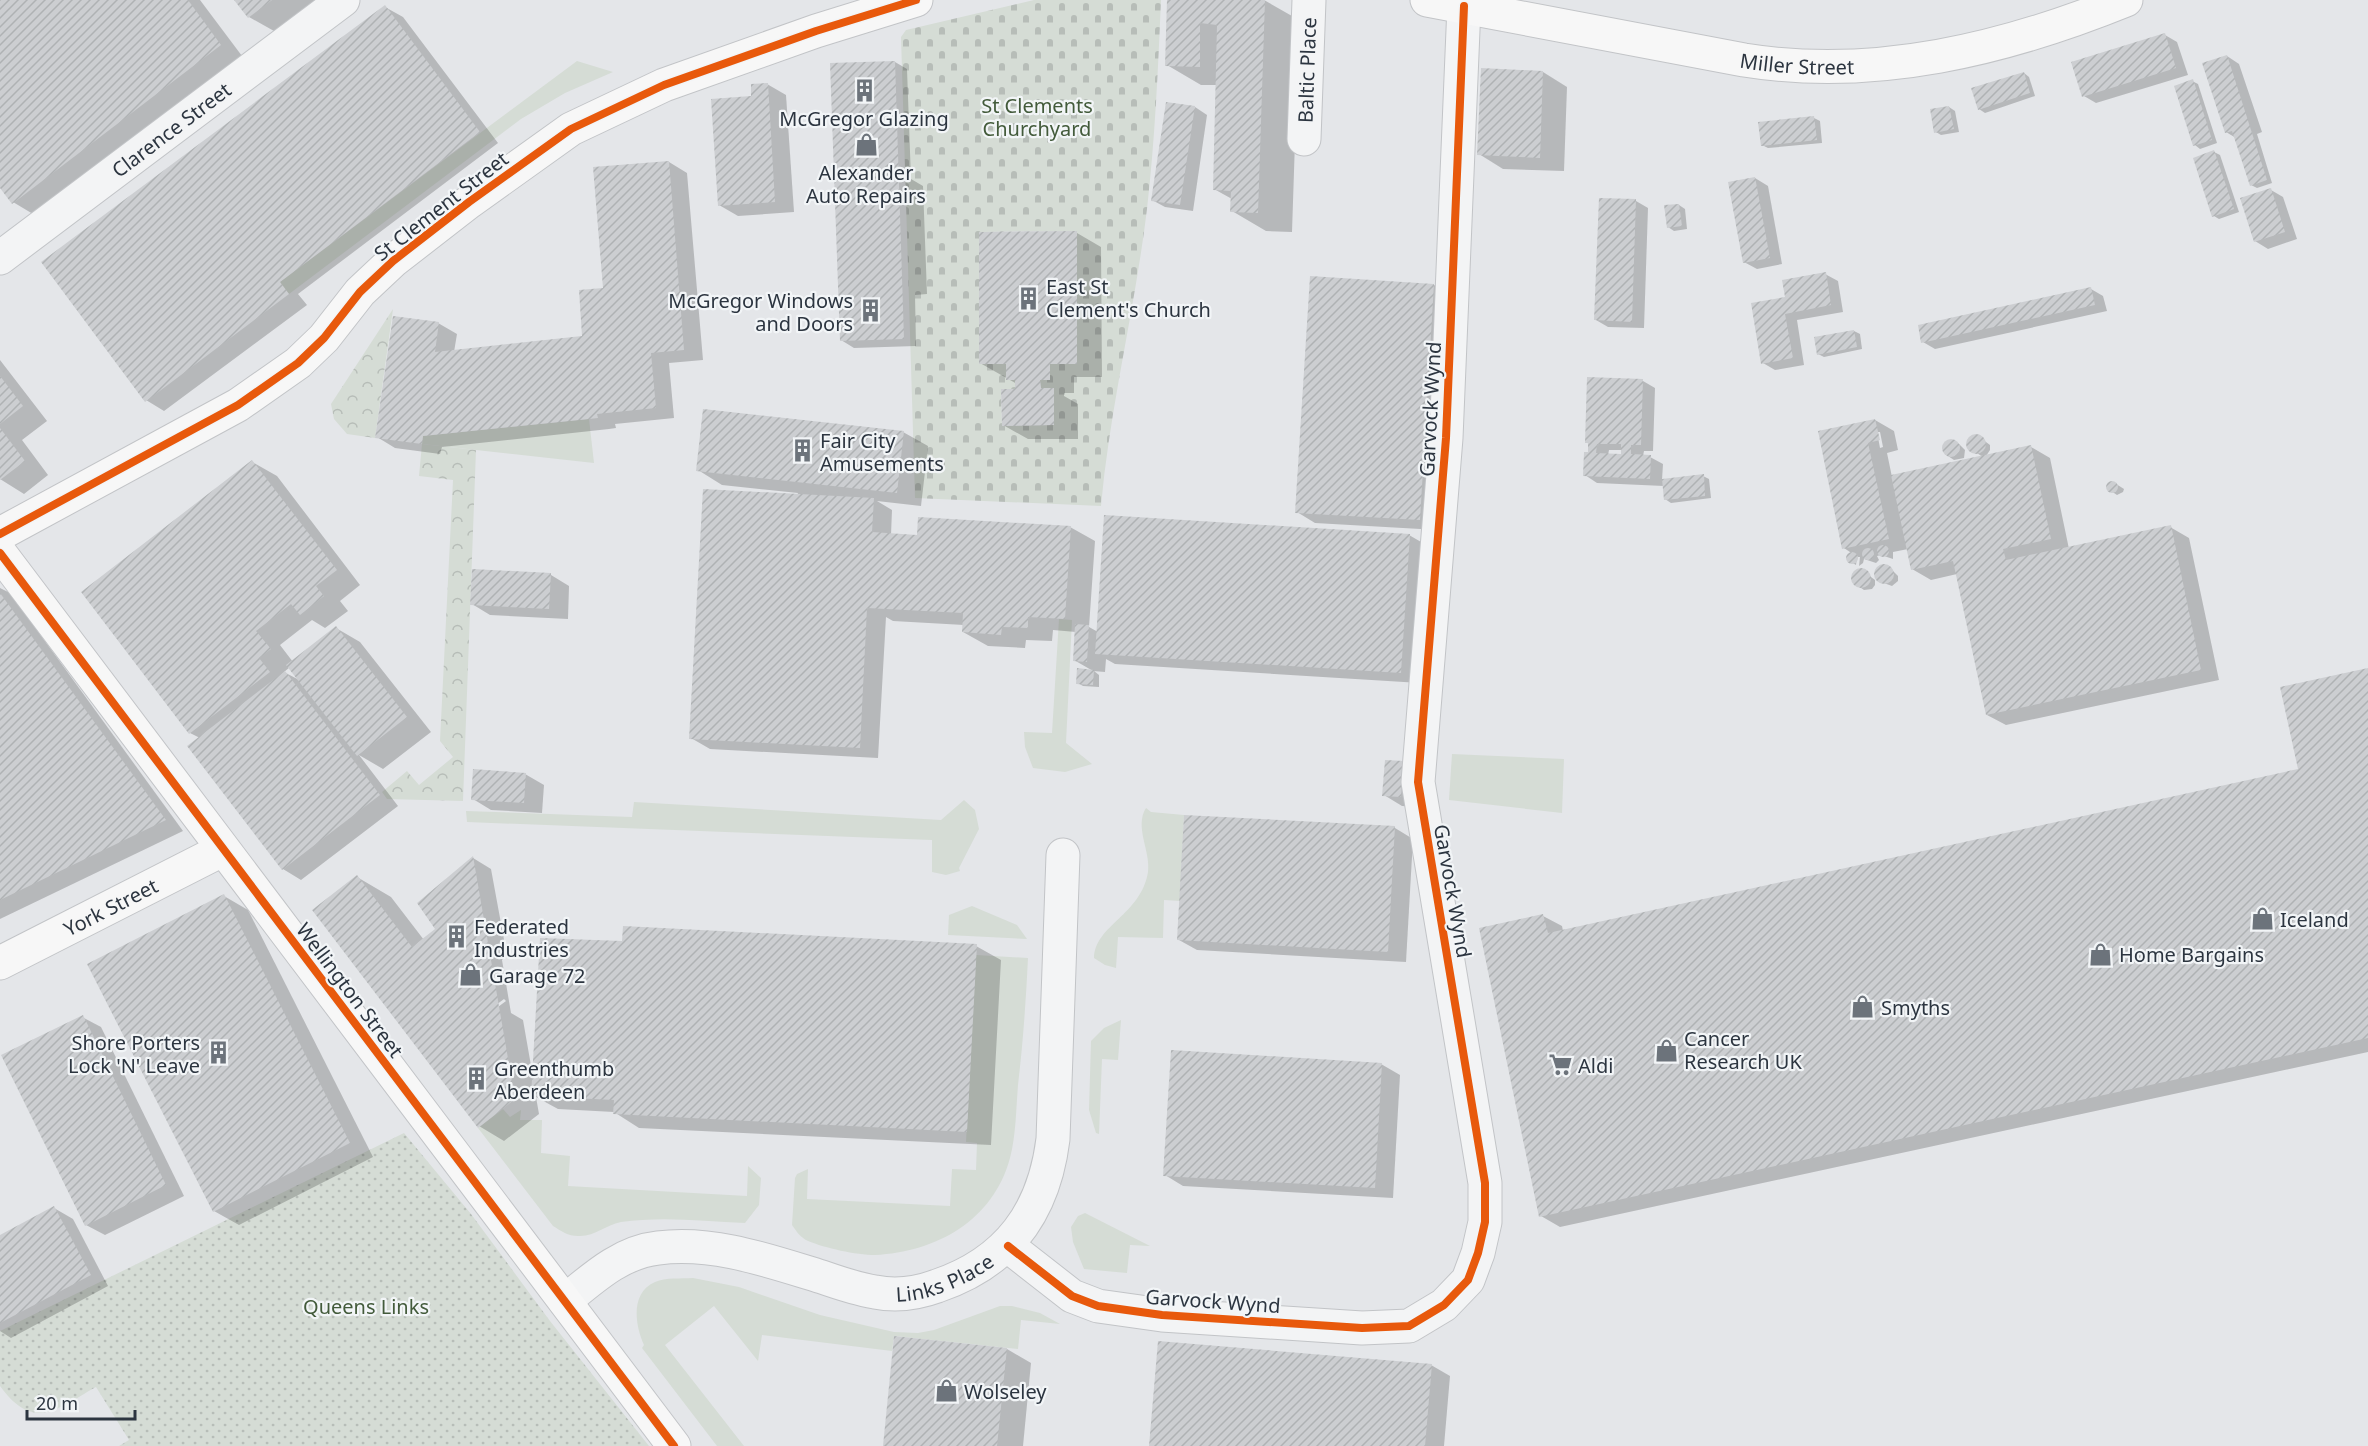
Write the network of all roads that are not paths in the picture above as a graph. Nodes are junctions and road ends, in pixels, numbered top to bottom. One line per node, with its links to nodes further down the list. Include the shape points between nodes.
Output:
1 (343, 0): 8 (street, Clarence Street)
2 (916, 0): 9 (street, St Clement Street, via 855,17 664,85 571,129 393,261 360,292 316,347 275,381)
3 (1309, 0): 7 (street, Baltic Place)
4 (1427, 0): 6 (street, Miller Street)
5 (2126, 0): 6 (street, Miller Street, via 2029,35 1972,50 1896,64 1831,68 1777,66)
6 (1464, 6): 14 (street, Garvock Wynd, via 1446,438 1418,782 1485,1184 1485,1222 1478,1253 1468,1280 1444,1305 1409,1326 1362,1328 1162,1315 1098,1306 1072,1296)
7 (1304, 139)
8 (0, 258)
9 (0, 534)
10 (0, 553): 11 (street, Wellington Street)
11 (222, 850): 13 (street, York Street); 15 (street, Wellington Street)
12 (1063, 855): 14 (street, Links Place, via 1053,1139 1049,1166 1036,1202)
13 (0, 963)
14 (1008, 1246): 15 (street, Links Place, via 983,1265 947,1283 888,1294 735,1252 658,1248 612,1264)
15 (565, 1300): 16 (street, Wellington Street)
16 (674, 1446)

